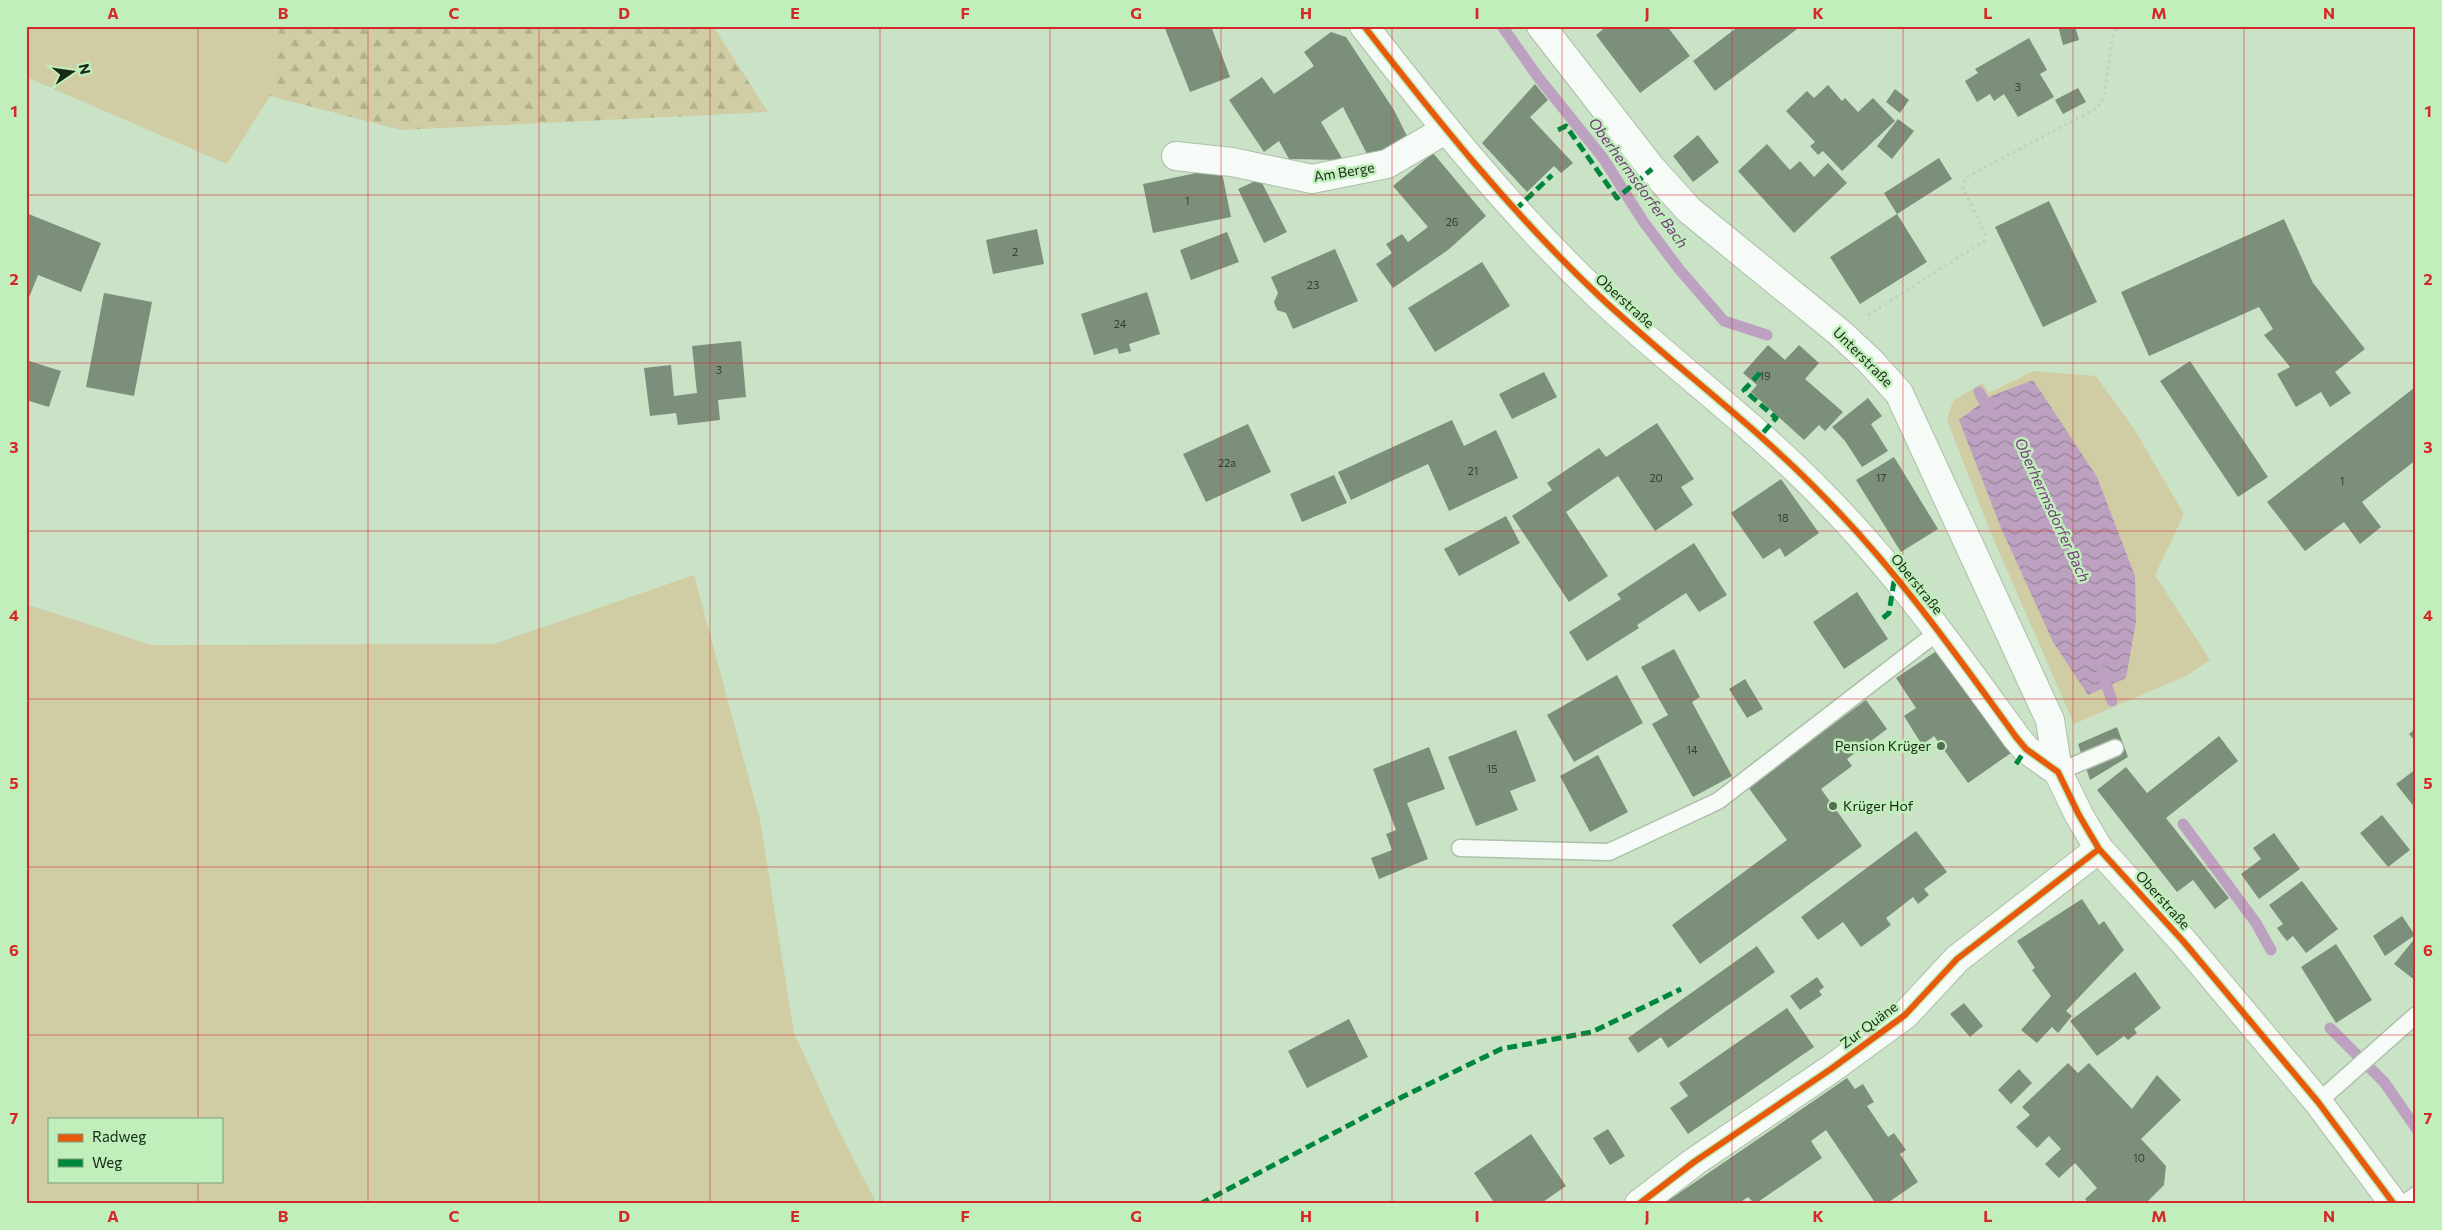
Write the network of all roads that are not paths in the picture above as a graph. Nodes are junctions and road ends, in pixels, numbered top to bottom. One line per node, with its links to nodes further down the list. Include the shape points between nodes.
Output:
1 (1364, 26): 3 (street, Oberstraße)
2 (1541, 26): 7 (street, Unterstraße, via 1652,169 1689,210 1840,333 1899,393 2050,720)
3 (1445, 130): 4 (street, Am Berge, via 1387,164 1312,179 1232,162); 5 (street, Oberstraße, via 1515,210 1597,294 1761,435 1825,498 1895,575)
4 (1176, 156)
5 (1939, 631): 7 (street, Oberstraße, via 2026,749); 8 (lane, via 1718,801 1609,852)
6 (2115, 748): 7 (lane)
7 (2058, 772): 9 (street, Oberstraße)
8 (1460, 848)
9 (2099, 849): 11 (street, Oberstraße, via 2183,941); 13 (street, Zur Quäne, via 1957,959 1898,1020)
10 (2416, 1014): 11 (lane)
11 (2318, 1102): 14 (street, Oberstraße)
12 (2416, 1195): 15 (lane)
13 (1639, 1204)
14 (2394, 1204)
15 (2404, 1204)

